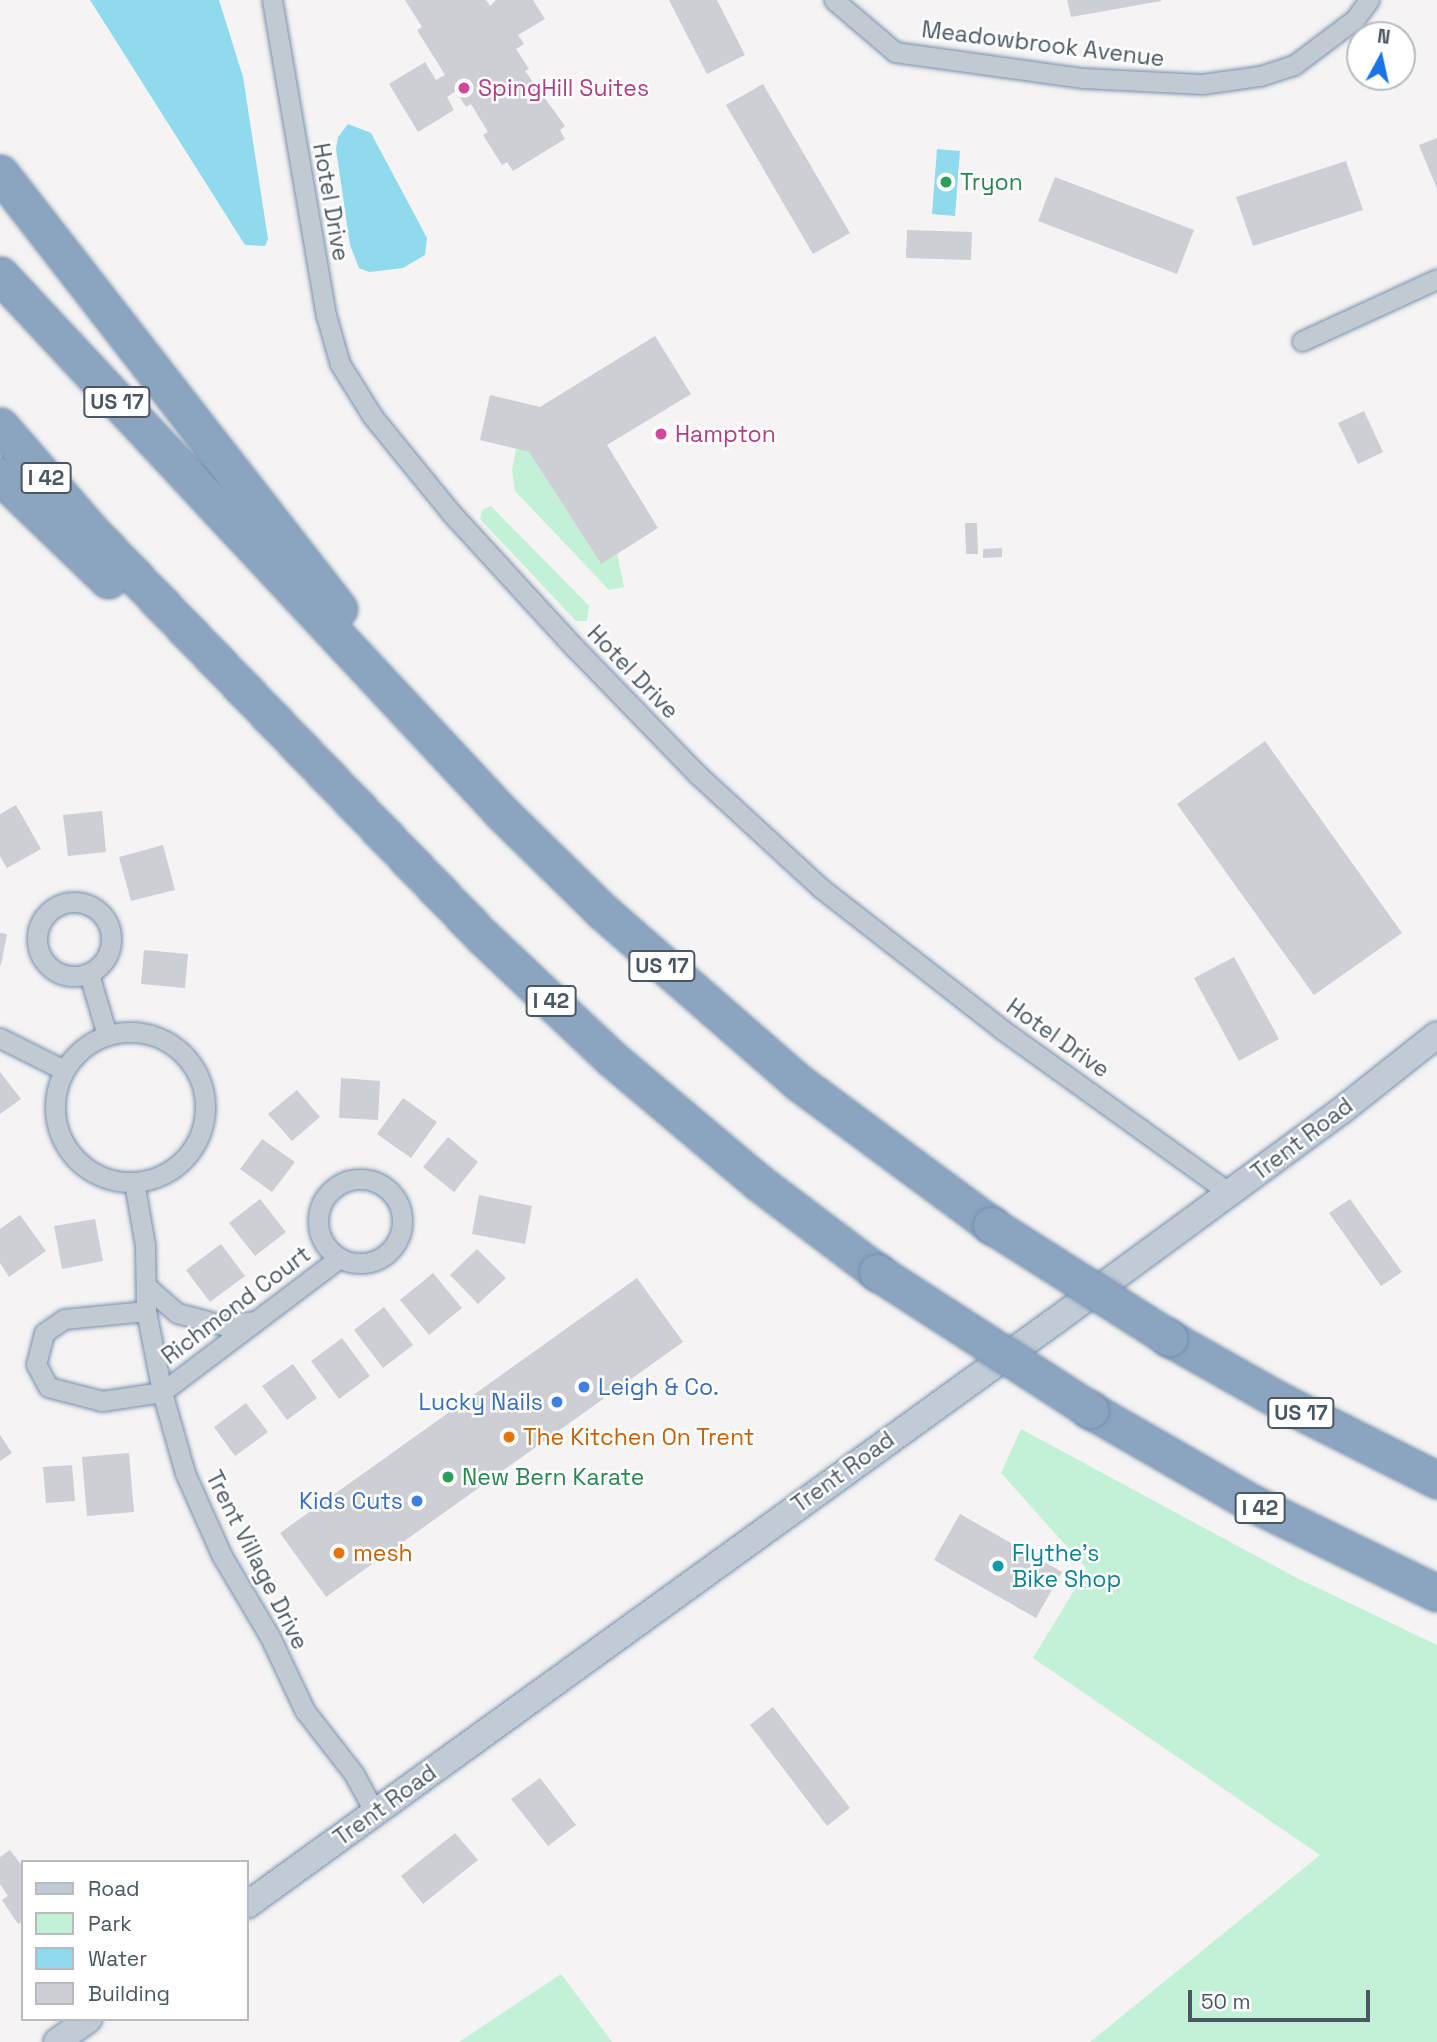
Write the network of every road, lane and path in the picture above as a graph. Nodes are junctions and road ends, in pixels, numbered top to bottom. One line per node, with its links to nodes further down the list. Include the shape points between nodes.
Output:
1 (272, 0): 18 (street, Hotel Drive, via 326,315 340,364 373,417 453,516 575,648 697,774 821,888 999,1028)
2 (834, 0): 3 (street, Meadowbrook Avenue, via 895,52 1083,78 1202,84 1260,76 1294,65 1355,19)
3 (1369, 0)
4 (0, 173): 10 (highway)
5 (0, 275): 10 (highway, US 17, via 235,528)
6 (1437, 279): 7 (street)
7 (1302, 341)
8 (0, 426): 11 (highway, I 42)
9 (0, 476): 11 (highway, via 54,530)
10 (377, 668): 24 (highway, US 17, bridge, via 503,814 698,998 798,1082 991,1225 1169,1338 1282,1402)
11 (249, 702): 25 (highway, I 42, bridge, via 612,1059 758,1182 877,1272 1090,1410 1248,1501)
12 (89, 974): 13 (street)
13 (107, 1034): 16 (street, via 75,1055); 17 (street, via 132,1031 157,1036 179,1049 196,1069 205,1093 205,1118 189,1152 160,1176)
14 (1437, 1035): 18 (street, Trent Road)
15 (0, 1038): 16 (street)
16 (64, 1070): 17 (street, via 55,1091 55,1115 66,1146 90,1171 111,1180)
17 (134, 1182): 20 (street, Trent Village Drive, via 145,1245)
18 (1230, 1193): 26 (street, Trent Road)
19 (339, 1258): 19 (street, Richmond Court, via 367,1263 381,1258 396,1243 403,1223 401,1209 385,1187 359,1179 346,1181 325,1198 318,1224 321,1238); 22 (street, Richmond Court)
20 (146, 1286): 21 (street, Trent Village Drive); 22 (street, via 177,1313 223,1325)
21 (146, 1311): 23 (street, Trent Village Drive); 23 (street, via 64,1319 44,1333 36,1364 48,1387 102,1401)
22 (255, 1321): 23 (street, Richmond Court)
23 (162, 1392): 26 (street, Trent Village Drive, via 185,1473 222,1556 270,1637 305,1711 354,1774)
24 (1437, 1480)
25 (1437, 1593)
26 (375, 1813): 27 (street, Trent Road)
27 (248, 1904)
28 (86, 2021): 29 (street)
29 (57, 2042)

